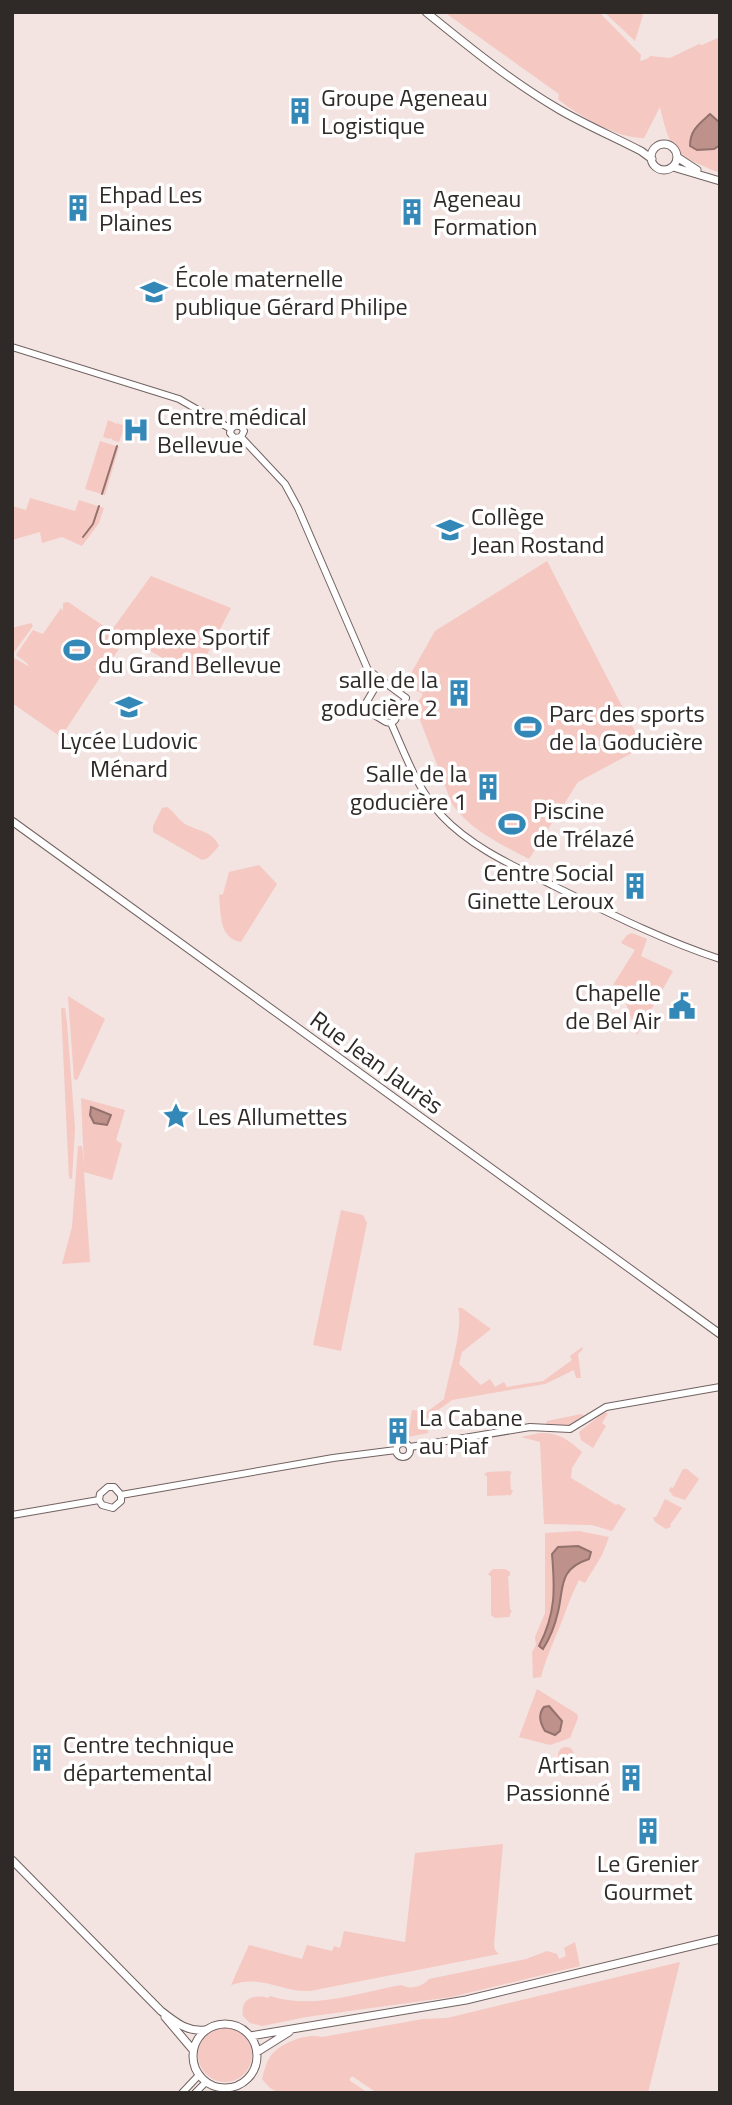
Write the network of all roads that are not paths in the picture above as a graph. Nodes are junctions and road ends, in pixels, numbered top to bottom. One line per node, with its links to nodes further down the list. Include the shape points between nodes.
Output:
1 (426, 12): 2 (main road, via 502,72)
2 (621, 140): 3 (main road); 5 (main road)
3 (656, 148): 4 (main road, via 668,145); 5 (main road)
4 (677, 157): 6 (main road); 7 (main road)
5 (652, 159): 6 (main road, via 661,170)
6 (673, 167): 7 (main road)
7 (717, 180)
8 (12, 347): 9 (street, via 179,399 231,429 242,427 241,437 285,484 299,508)
9 (368, 670): 10 (street); 11 (street)
10 (384, 684): 11 (street); 12 (street, via 406,698)
11 (373, 690): 12 (street, via 366,710)
12 (391, 723): 14 (street, via 420,787 442,816 471,842 641,929)
13 (12, 821): 15 (main road, Rue Jean Jaurès)
14 (720, 959)
15 (720, 1334)
16 (720, 1387): 17 (street, via 606,1407 570,1429 530,1426 410,1447 403,1442 396,1450)
17 (121, 1495): 18 (street, via 108,1487); 18 (street, via 113,1508)
18 (99, 1500): 19 (street)
19 (12, 1515)
20 (12, 1860): 22 (main road)
21 (720, 1939): 24 (main road, via 466,2000)
22 (161, 2011): 23 (main road, via 181,2027); 26 (main road)
23 (205, 2030): 25 (main road, via 226,2024); 26 (main road)
24 (292, 2031): 25 (main road); 27 (main road)
25 (250, 2036): 27 (main road)
26 (193, 2050): 28 (main road)
27 (257, 2052): 29 (main road, via 253,2073 240,2084 225,2088)
28 (199, 2075): 29 (main road); 30 (street)
29 (206, 2082): 31 (street)
30 (182, 2093)
31 (195, 2093)

